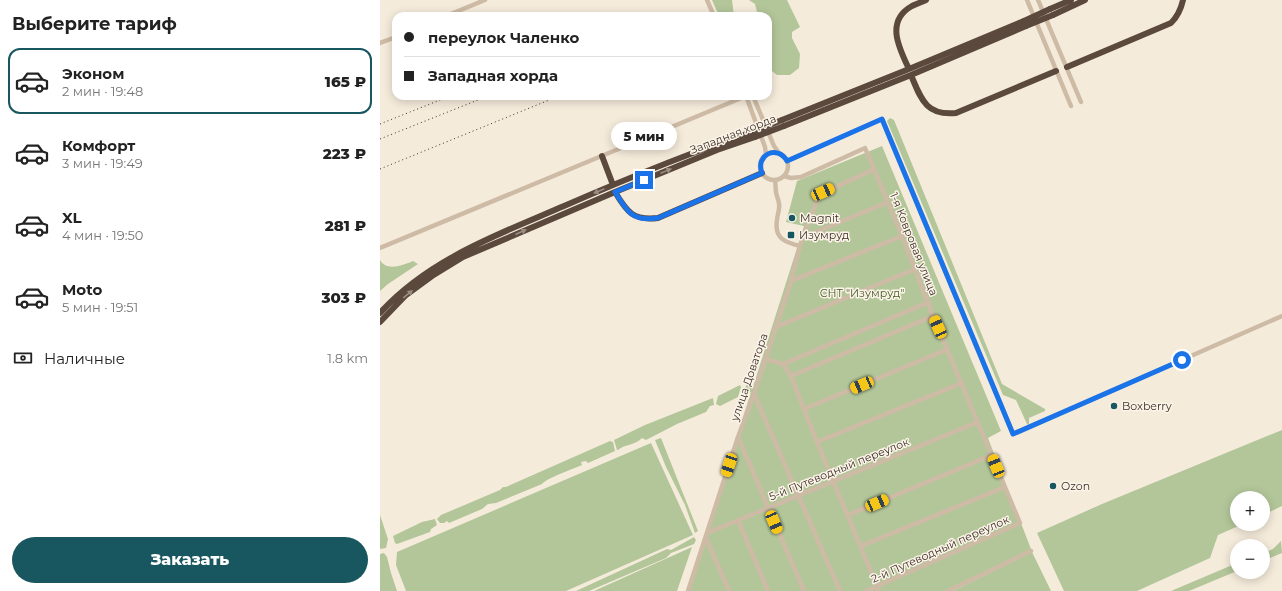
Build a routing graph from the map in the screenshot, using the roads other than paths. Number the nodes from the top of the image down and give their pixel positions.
1 (485, 0) edge
2 (707, 0) edge
3 (926, 0) edge
4 (1027, 0) edge
5 (1038, 0) edge
6 (1071, 0) edge
7 (1085, 0) edge
8 (1183, 0) edge
9 (456, 12) edge
10 (712, 12) edge
11 (1052, 12) junction
12 (392, 38) edge
13 (380, 43) edge
14 (1066, 67) junction
15 (1056, 71) junction
16 (910, 72) junction
17 (736, 100) edge
18 (747, 100) edge
19 (755, 100) edge
20 (1081, 102) dead end
21 (1071, 106) dead end
22 (754, 135) junction
23 (779, 153) junction
24 (766, 155) junction
25 (602, 156) junction
26 (787, 161) junction
27 (874, 169) junction
28 (762, 173) junction
29 (784, 176) junction
30 (775, 180) junction
31 (613, 185) junction
32 (615, 192) junction
33 (888, 202) junction
34 (902, 236) junction
35 (804, 237) junction
36 (800, 246) junction
37 (380, 248) edge
38 (915, 269) junction
39 (791, 281) junction
40 (929, 302) junction
41 (380, 313) edge
42 (933, 316) junction
43 (1282, 316) edge
44 (380, 322) edge
45 (776, 327) junction
46 (948, 349) junction
47 (765, 359) junction
48 (783, 364) junction
49 (791, 376) junction
50 (962, 383) junction
51 (754, 394) junction
52 (804, 409) junction
53 (978, 422) junction
54 (738, 437) junction
55 (817, 442) junction
56 (992, 455) junction
57 (834, 481) junction
58 (1005, 487) junction
59 (799, 495) junction
60 (768, 508) junction
61 (848, 515) junction
62 (738, 520) junction
63 (1020, 523) joint
64 (706, 535) junction
65 (861, 546) junction
66 (1031, 551) dead end
67 (878, 589) edge
68 (688, 591) edge
69 (729, 591) edge
70 (768, 591) edge
71 (804, 591) edge
72 (840, 591) edge
73 (866, 591) edge
74 (948, 591) edge

1 - 9 street
2 - 10 street
3 - 16 highway
4 - 15 street
5 - 14 street
6 - 11 highway, Западная хорда
7 - 11 highway, Западная хорда
8 - 14 highway
11 - 16 highway, Западная хорда, bridge
12 - 13 street
14 - 20 street
15 - 16 highway
15 - 21 street
16 - 22 highway, Западная хорда, bridge
17 - 25 street
18 - 24 street
19 - 23 street
22 - 31 highway, Западная хорда
32 -> 22 highway, Западная хорда
23 - 24 street
23 - 26 street
24 - 28 street
25 - 31 highway
25 - 37 street
26 - 29 street
26 - 43 street
27 - 29 street, 1-я Ковровая улица
27 - 33 street, 1-я Ковровая улица
27 - 35 street, улица Доватора
28 - 30 street
28 - 32 highway
29 - 30 street
30 - 36 street
31 -> 41 highway, Западная хорда
44 -> 32 highway, Западная хорда
33 - 34 street, 1-я Ковровая улица
33 - 35 street
34 - 38 street, 1-я Ковровая улица
34 - 39 street
35 - 36 street, улица Доватора
36 - 39 street, улица Доватора
38 - 40 street, 1-я Ковровая улица
38 - 45 street
39 - 45 street, улица Доватора
40 - 42 street, 1-я Ковровая улица
40 - 48 street
42 - 46 street, 1-я Ковровая улица
42 - 49 street
45 - 47 street, улица Доватора
46 - 50 street, 1-я Ковровая улица
46 - 52 street
47 - 48 street
47 - 51 street, улица Доватора
48 - 49 street
49 - 52 street
50 - 53 street, 1-я Ковровая улица
50 - 55 street
51 - 54 street, улица Доватора
51 - 59 street
52 - 55 street
53 - 56 street, 1-я Ковровая улица
53 - 57 street, 5-й Путеводный переулок
54 - 60 street
54 - 64 street, улица Доватора
55 - 57 street
56 - 58 street, 1-я Ковровая улица
56 - 61 street
57 - 59 street, 5-й Путеводный переулок
57 - 61 street
58 - 63 street, 1-я Ковровая улица
58 - 65 street
59 - 60 street, 5-й Путеводный переулок
59 - 72 street
60 - 62 street, 5-й Путеводный переулок
60 - 71 street
61 - 65 street
62 - 64 street, 5-й Путеводный переулок
62 - 70 street
63 - 67 street, 2-й Путеводный переулок
64 - 68 street, улица Доватора
64 - 69 street
65 - 67 street
66 - 74 street
67 - 73 street, 2-й Путеводный переулок

